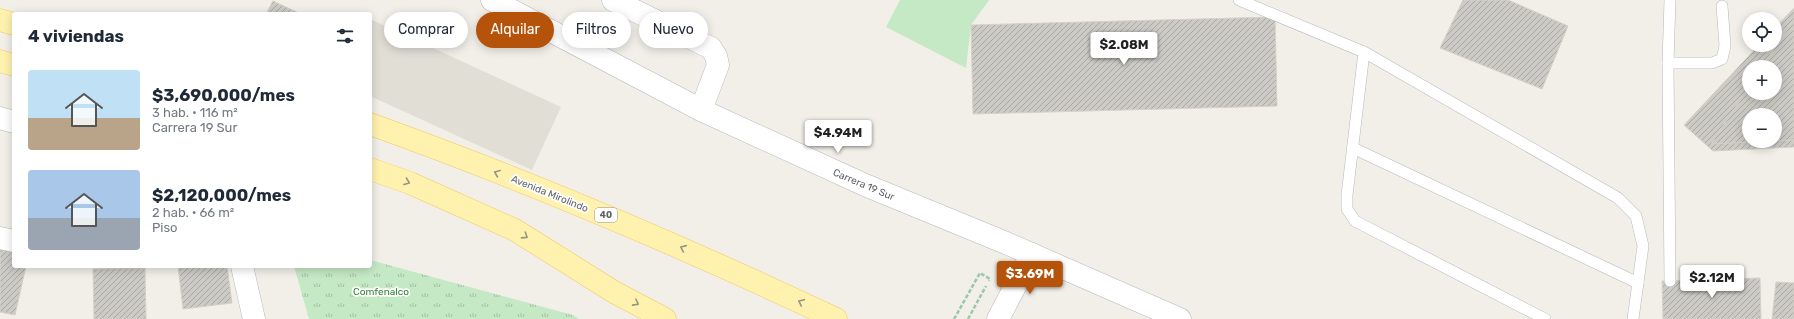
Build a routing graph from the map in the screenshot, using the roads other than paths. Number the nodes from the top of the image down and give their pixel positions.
1 (492, 0) edge
2 (613, 0) edge
3 (1239, 0) edge
4 (1670, 0) edge
5 (1722, 6) dead end
6 (0, 20) edge
7 (12, 23) edge
8 (1364, 52) junction
9 (0, 61) edge
10 (1668, 63) junction
11 (12, 64) edge
12 (701, 110) junction
13 (0, 118) edge
14 (12, 121) edge
15 (372, 125) edge
16 (1353, 148) junction
17 (372, 170) edge
18 (0, 238) edge
19 (12, 241) edge
20 (1032, 254) junction
21 (242, 268) edge
22 (1670, 281) dead end
23 (1638, 283) junction
24 (254, 319) edge
25 (665, 319) edge
26 (836, 319) edge
27 (998, 319) edge
28 (1180, 319) edge
29 (1545, 319) edge
30 (1633, 319) edge

1 - 12 street, Carrera 19 Sur
2 - 12 street
3 - 8 lane
4 - 10 lane
5 - 10 lane
6 - 7 main road
8 - 16 lane
8 - 23 lane
9 - 11 main road
10 - 22 lane
12 - 20 street, Carrera 19 Sur
13 - 14 street
26 -> 15 main road, Avenida Mirolindo / 40
16 - 23 lane
16 - 29 lane
17 -> 25 main road
18 - 19 street
20 - 27 street
20 - 28 street, Carrera 19 Sur
21 - 24 street
23 - 30 lane

